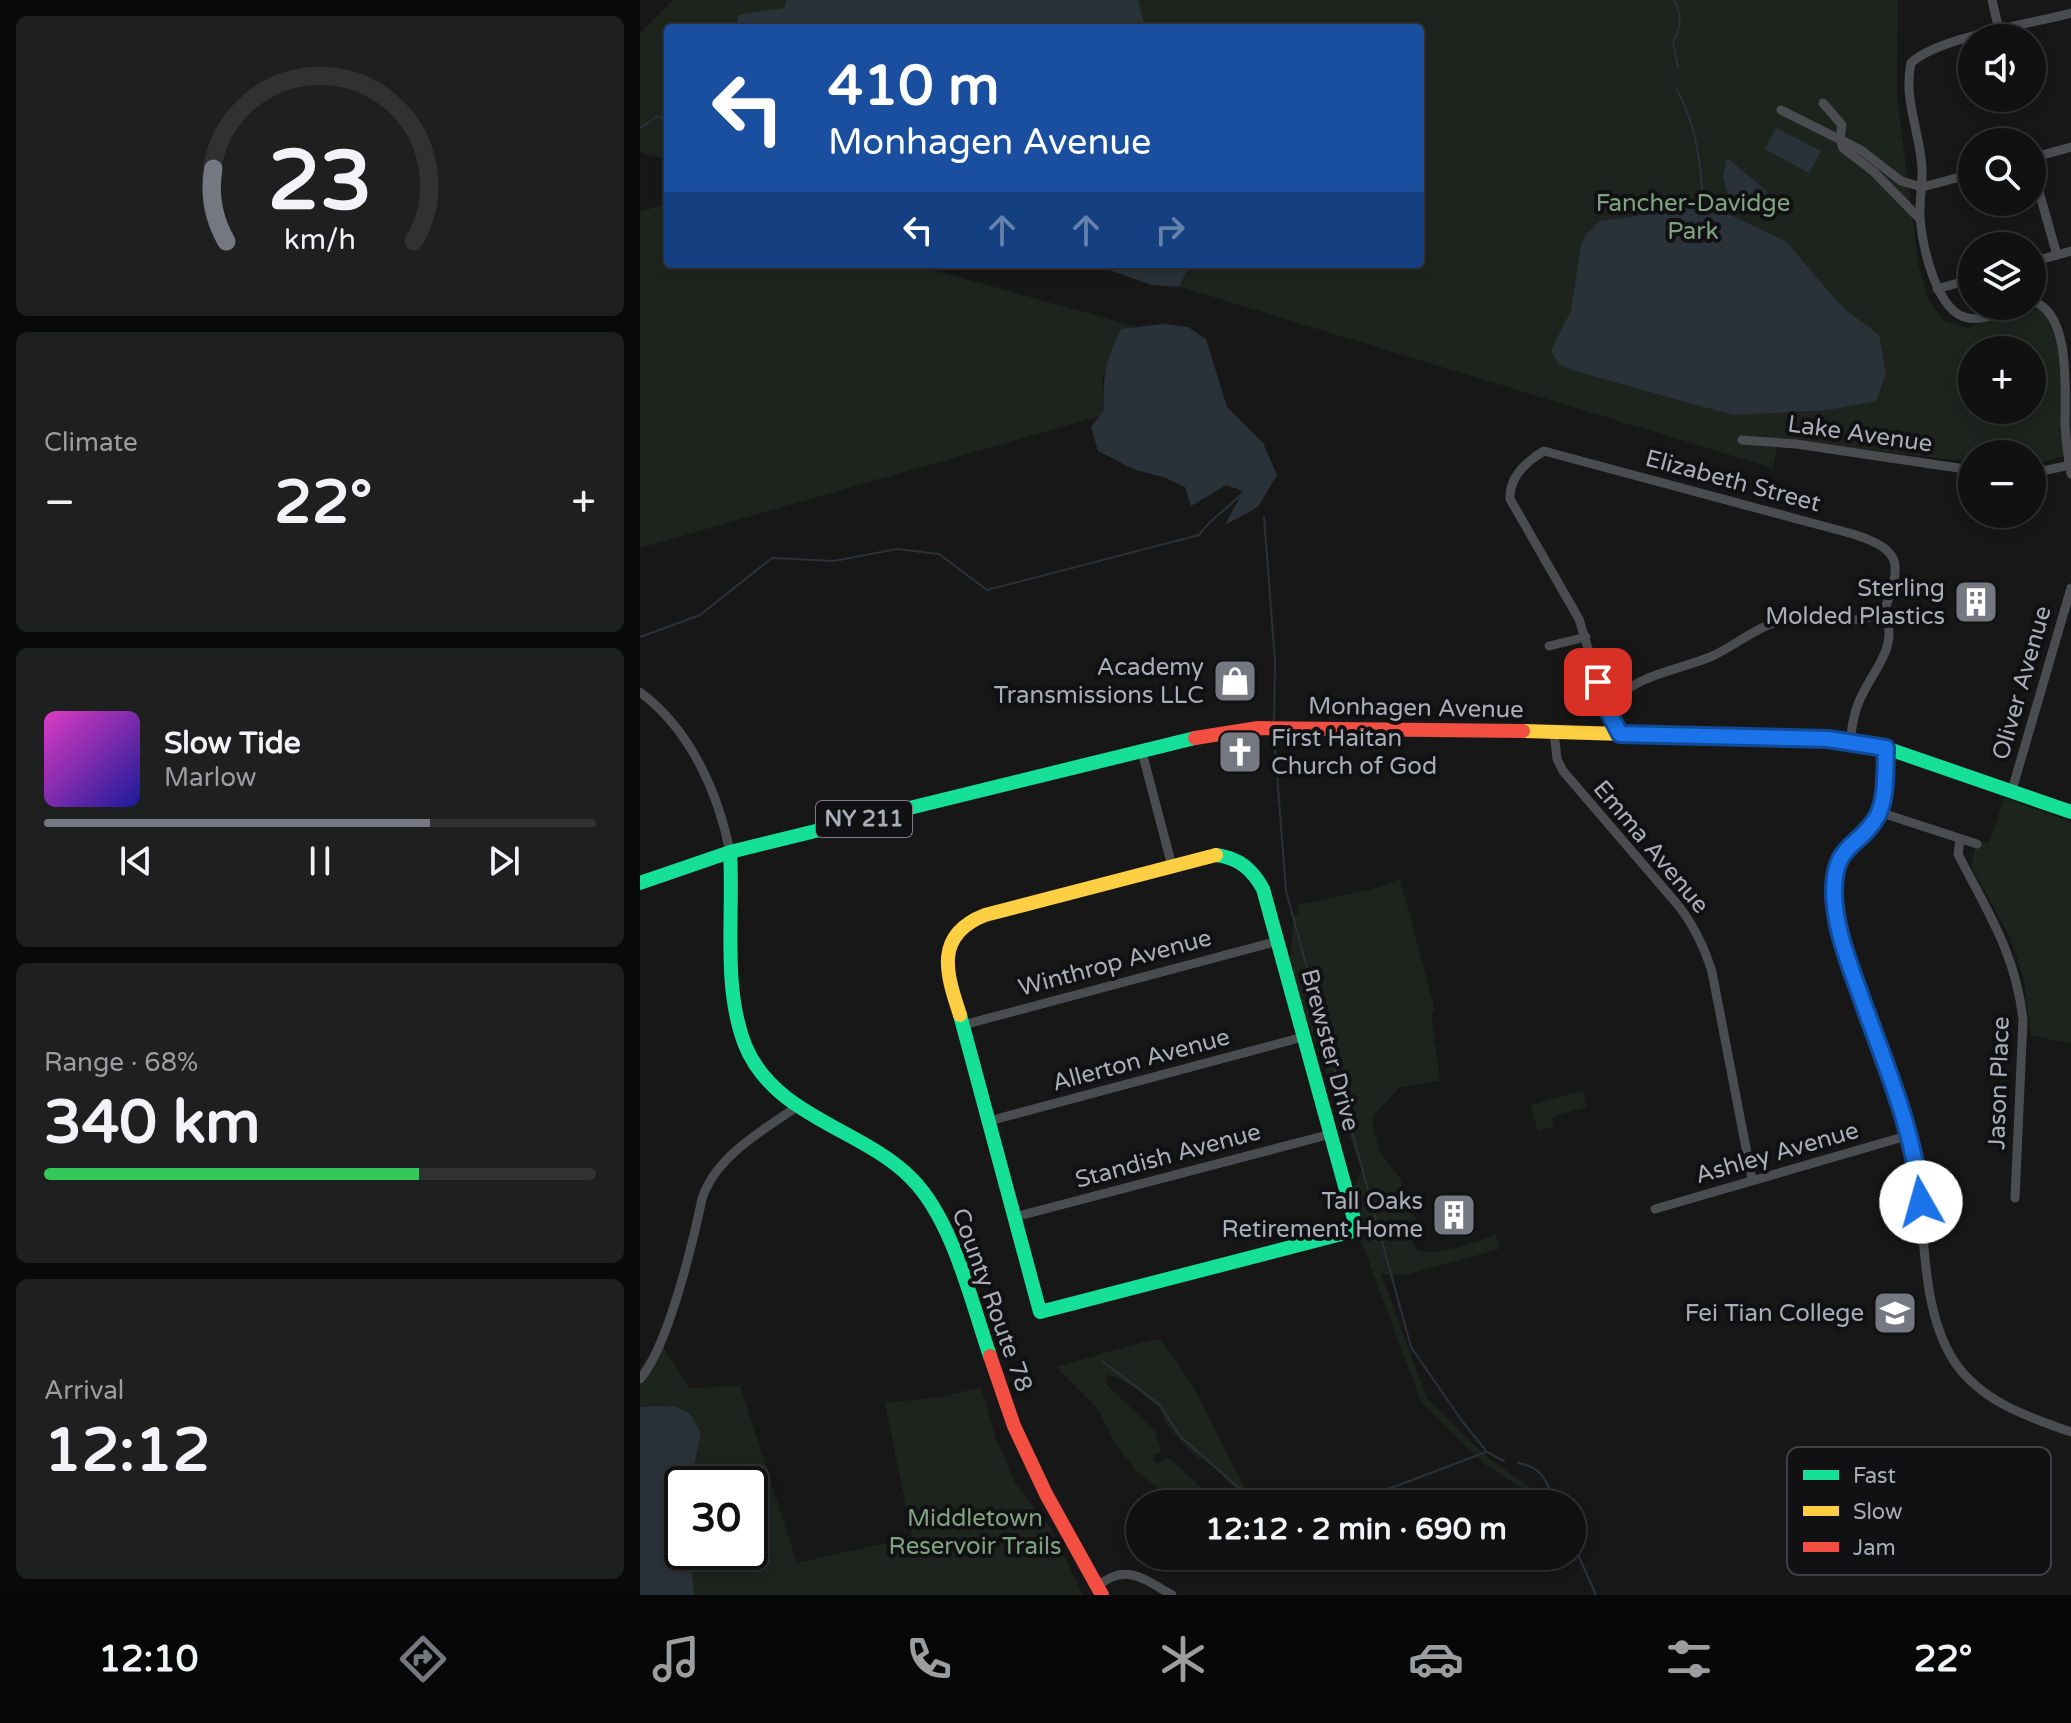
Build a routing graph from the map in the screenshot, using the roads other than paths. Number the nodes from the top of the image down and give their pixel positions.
1 (1992, 0) edge
2 (2071, 13) edge
3 (1998, 24) edge
4 (2024, 24) edge
5 (1958, 42) edge
6 (1823, 103) dead end
7 (1781, 110) dead end
8 (1840, 139) junction
9 (2071, 147) edge
10 (2046, 154) edge
11 (1958, 178) edge
12 (1922, 187) junction
13 (2046, 216) edge
14 (1920, 219) junction
15 (2071, 251) edge
16 (2057, 255) junction
17 (2046, 258) edge
18 (1958, 283) edge
19 (1937, 289) junction
20 (2046, 307) edge
21 (1958, 313) edge
22 (2068, 354) edge
23 (1742, 440) dead end
24 (1958, 468) edge
25 (2071, 468) edge
26 (2046, 471) edge
27 (2071, 588) edge
28 (1884, 611) junction
29 (1586, 637) junction
30 (1549, 646) dead end
31 (640, 692) edge
32 (1606, 707) junction
33 (1554, 732) junction
34 (1620, 734) junction
35 (1850, 741) junction
36 (1886, 748) junction
37 (1142, 752) junction
38 (2012, 790) junction
39 (1879, 812) junction
40 (2071, 812) edge
41 (1960, 840) junction
42 (1977, 844) dead end
43 (730, 852) junction
44 (1172, 866) junction
45 (640, 883) edge
46 (1278, 941) junction
47 (963, 1025) junction
48 (1303, 1037) junction
49 (798, 1106) junction
50 (989, 1121) junction
51 (1331, 1134) junction
52 (1910, 1135) junction
53 (1752, 1179) junction
54 (2015, 1198) dead end
55 (1655, 1209) dead end
56 (1015, 1217) junction
57 (640, 1379) edge
58 (2071, 1432) edge
59 (1100, 1591) edge
60 (1172, 1595) edge

1 - 3 street
2 - 4 street
5 - 12 street
6 - 8 street
7 - 8 street
8 - 12 street
8 - 14 street
9 - 10 street
11 - 12 street
12 - 14 street
13 - 16 street
14 - 19 street
15 - 16 street
16 - 17 street
18 - 19 street
19 - 21 street
20 - 22 street
22 - 25 street
23 - 24 street, Lake Avenue
25 - 26 street
27 - 38 street, Oliver Avenue
28 - 29 street, Elizabeth Street
28 - 32 street
28 - 35 street
29 - 30 street
29 - 32 street
31 - 43 street
32 - 34 street
33 - 34 street, Monhagen Avenue / NY 211
33 - 37 street, Monhagen Avenue / NY 211
33 - 53 street, Emma Avenue
34 - 35 street, Monhagen Avenue / NY 211
35 - 36 street, Monhagen Avenue / NY 211
36 - 38 street, Monhagen Avenue / NY 211
36 - 39 street
37 - 43 street, Monhagen Avenue / NY 211
37 - 44 street
38 - 40 street, Monhagen Avenue / NY 211
39 - 41 street
39 - 52 street
41 - 42 street
41 - 54 street, Jason Place
43 - 45 street, NY 211
43 - 49 street, County Route 78
44 - 46 street, Brewster Drive
44 - 47 street, Brewster Drive
46 - 47 street, Winthrop Avenue
46 - 48 street, Brewster Drive
47 - 50 street, Brewster Drive
48 - 50 street, Allerton Avenue
48 - 51 street, Brewster Drive
49 - 57 street
49 - 59 street, County Route 78
50 - 56 street, Brewster Drive
51 - 56 street, Standish Avenue
51 - 56 street, Brewster Drive
52 - 53 street, Ashley Avenue
52 - 58 street
53 - 55 street, Ashley Avenue
59 - 60 street

